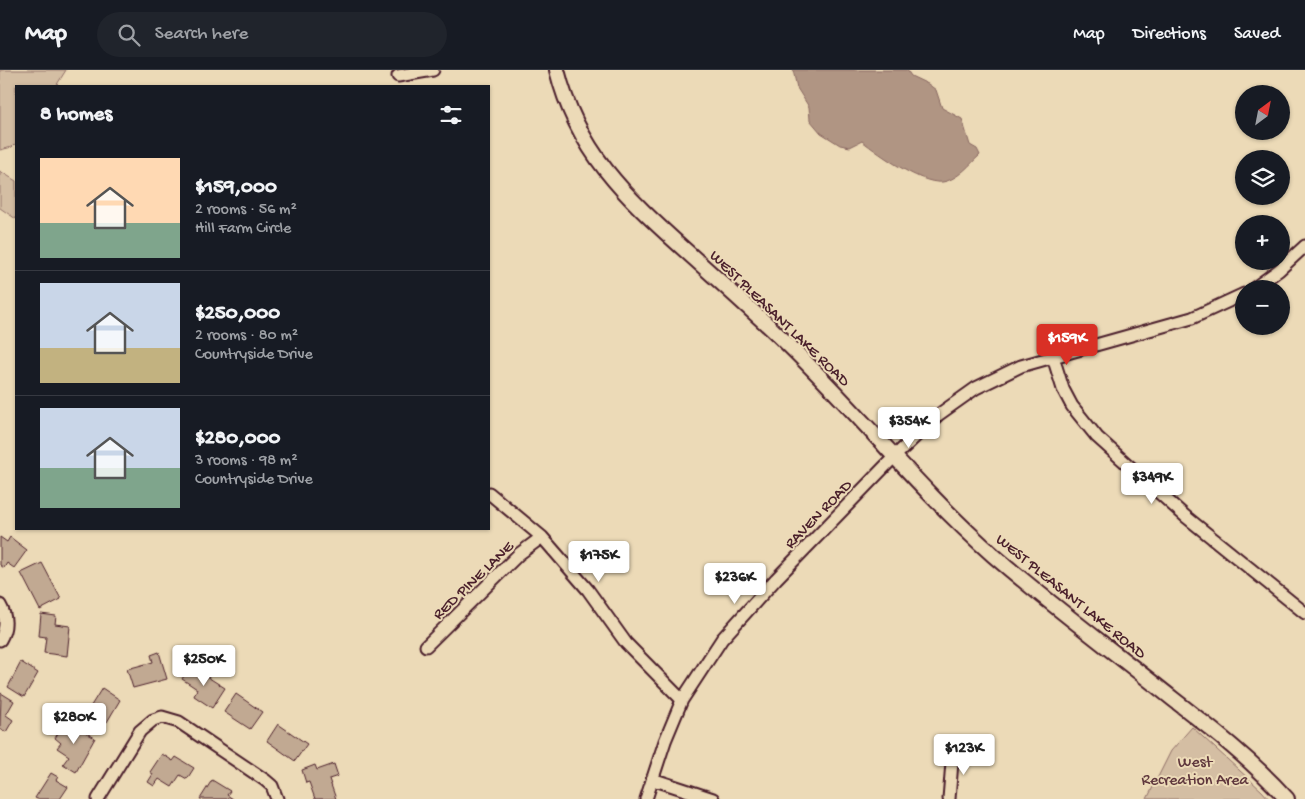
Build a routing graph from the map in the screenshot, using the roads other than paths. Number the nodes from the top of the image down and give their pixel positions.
1 (433, 70) edge
2 (556, 70) edge
3 (398, 76) dead end
4 (1303, 251) edge
5 (1265, 280) edge
6 (1235, 298) edge
7 (1053, 357) junction
8 (895, 456) junction
9 (490, 494) edge
10 (542, 537) junction
11 (2, 610) edge
12 (1305, 613) edge
13 (0, 640) edge
14 (426, 646) dead end
15 (682, 700) junction
16 (953, 750) dead end
17 (652, 779) junction
18 (277, 798) edge
19 (98, 799) edge
20 (646, 799) edge
21 (713, 799) edge
22 (949, 799) edge
23 (1286, 799) edge

1 - 3 street
2 - 8 street, WEST PLEASANT LAKE ROAD
4 - 5 street
6 - 7 street, RAVEN ROAD
7 - 8 street, RAVEN ROAD
7 - 12 street
8 - 15 street, RAVEN ROAD
8 - 23 street, WEST PLEASANT LAKE ROAD
9 - 10 street
10 - 14 street, RED PINE LANE
10 - 15 street
11 - 13 street
15 - 17 street, RAVEN ROAD
16 - 22 street
17 - 20 street, RAVEN ROAD
17 - 21 street
18 - 19 street

